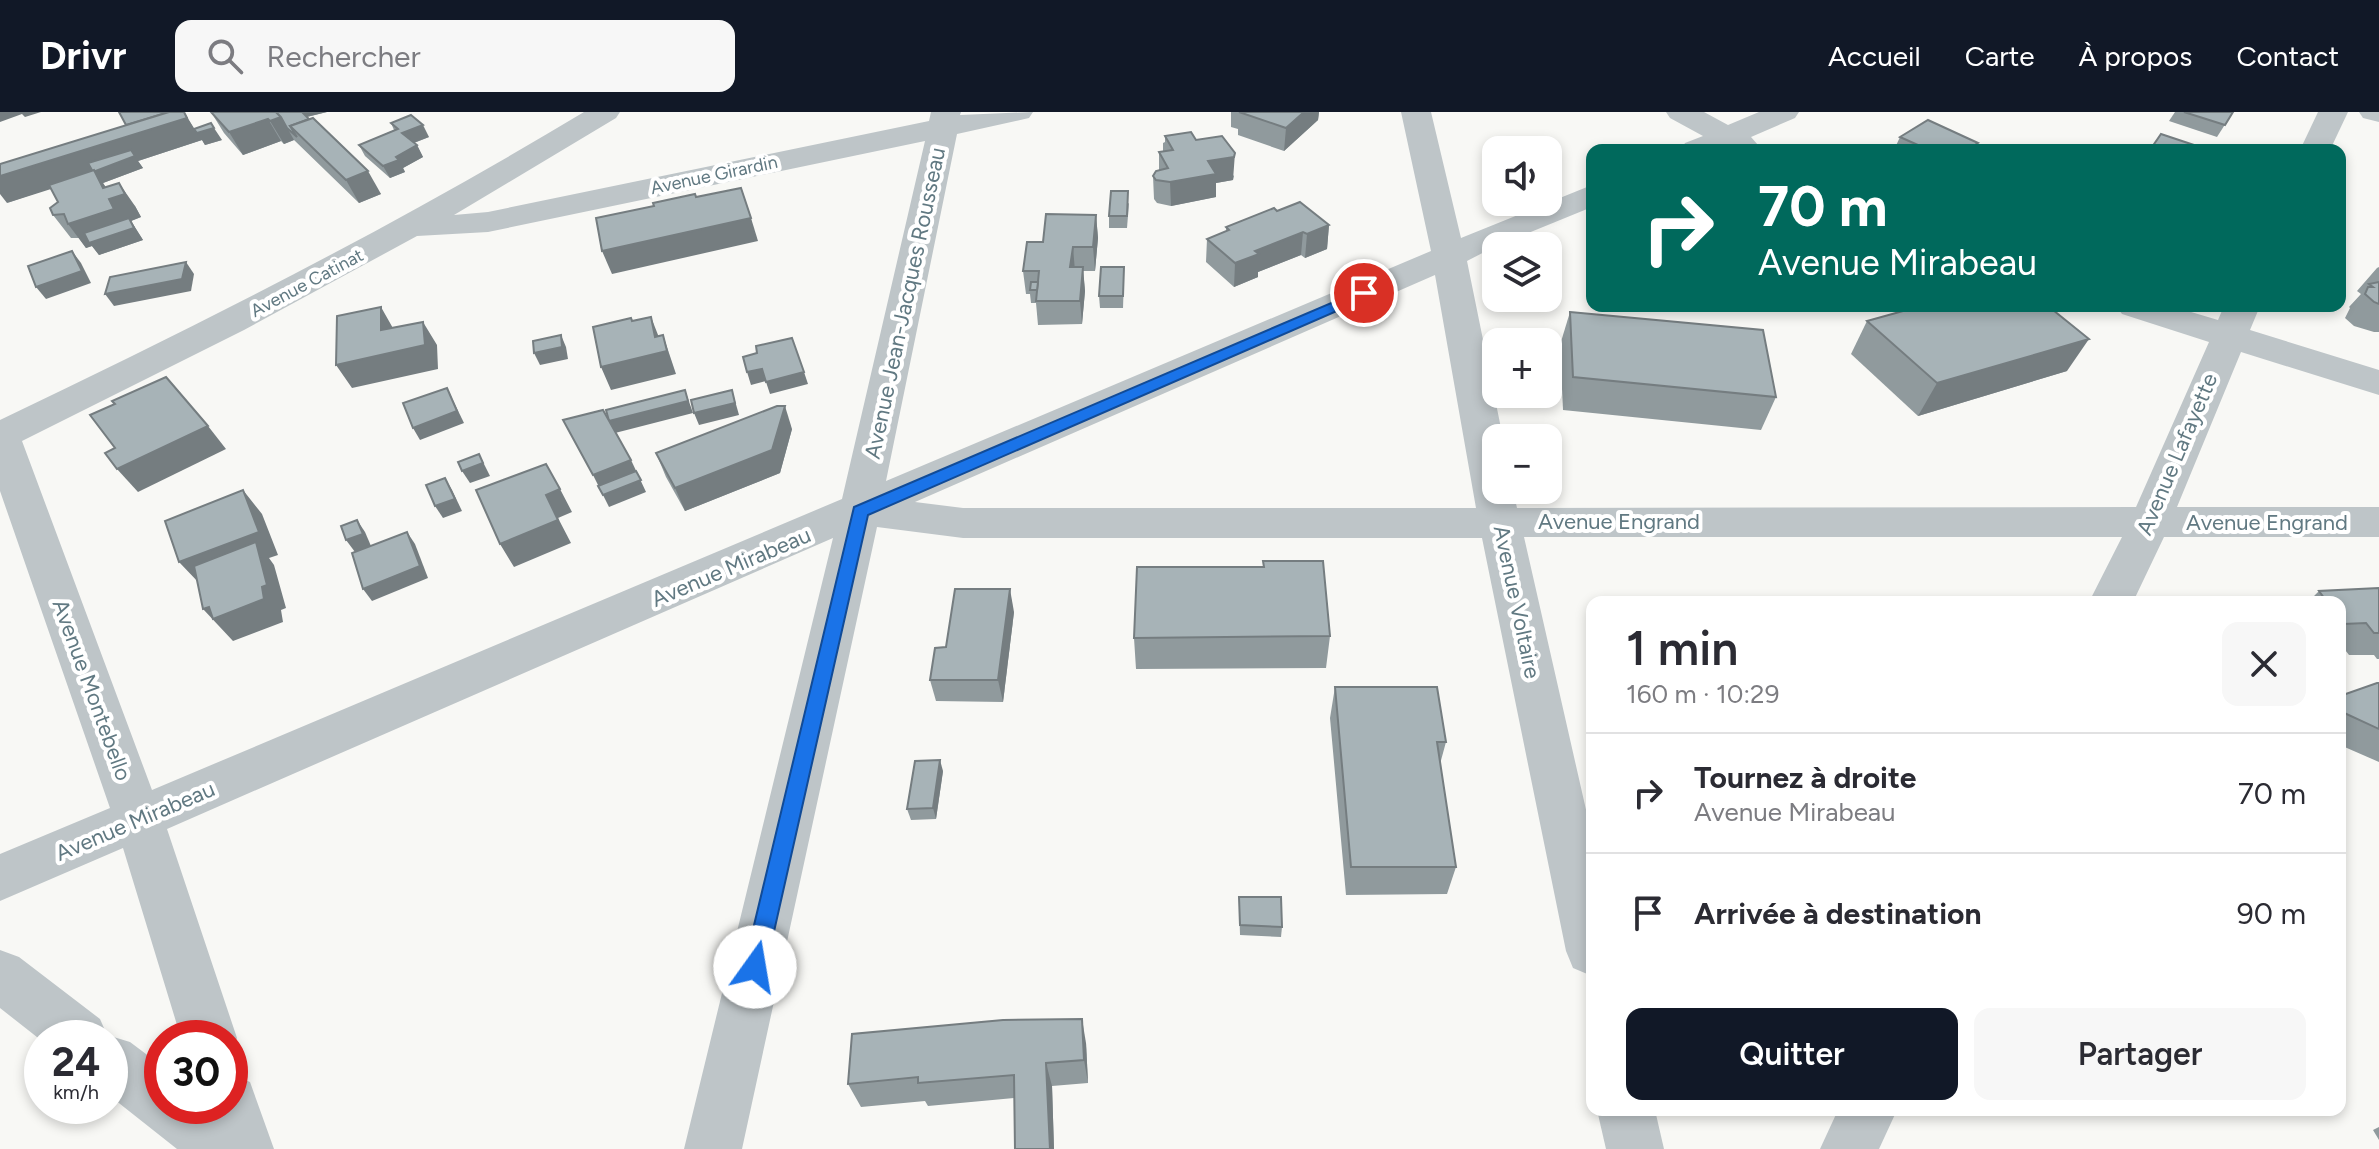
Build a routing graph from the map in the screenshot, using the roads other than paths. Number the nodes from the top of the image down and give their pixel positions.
1 (605, 112) edge
2 (1018, 112) edge
3 (1416, 112) edge
4 (1681, 112) edge
5 (1784, 112) edge
6 (2333, 112) edge
7 (944, 120) edge
8 (1739, 144) edge
9 (2318, 144) edge
10 (1586, 198) edge
11 (410, 229) junction
12 (1449, 257) junction
13 (2174, 312) edge
14 (2235, 321) edge
15 (2379, 383) edge
16 (0, 436) edge
17 (860, 511) junction
18 (1499, 520) junction
19 (2379, 522) edge
20 (2150, 523) junction
21 (2114, 596) edge
22 (139, 820) junction
23 (0, 878) edge
24 (1586, 923) edge
25 (0, 975) edge
26 (58, 1020) edge
27 (203, 1020) edge
28 (128, 1075) edge
29 (144, 1087) edge
30 (1627, 1116) edge
31 (1865, 1116) edge
32 (191, 1124) edge
33 (237, 1124) edge
34 (223, 1149) edge
35 (245, 1149) edge
36 (713, 1149) edge
37 (1635, 1149) edge
38 (1849, 1149) edge

1 - 11 street, Avenue Catinat
2 - 7 street, Avenue Girardin
3 - 12 street, Avenue Voltaire
4 - 8 street
5 - 8 street
6 - 9 street
7 - 11 street, Avenue Girardin
7 - 17 street, Avenue Jean-Jacques Rousseau
10 - 12 street, Avenue Mirabeau
11 - 16 street, Avenue Catinat
12 - 17 street, Avenue Mirabeau
12 - 18 street, Avenue Voltaire
13 - 14 street
14 - 15 street
14 - 20 street, Avenue Lafayette
16 - 22 street, Avenue Montebello
17 - 18 street, Avenue Engrand
17 - 22 street, Avenue Mirabeau
17 - 36 street, Avenue Jean-Jacques Rousseau
18 - 20 street, Avenue Engrand
18 - 24 street, Avenue Voltaire
19 - 20 street, Avenue Engrand
20 - 21 street, Avenue Lafayette
22 - 23 street, Avenue Mirabeau
22 - 27 street, Avenue Montebello
25 - 26 street
28 - 29 street
30 - 37 street
31 - 38 street
32 - 34 street
33 - 35 street

